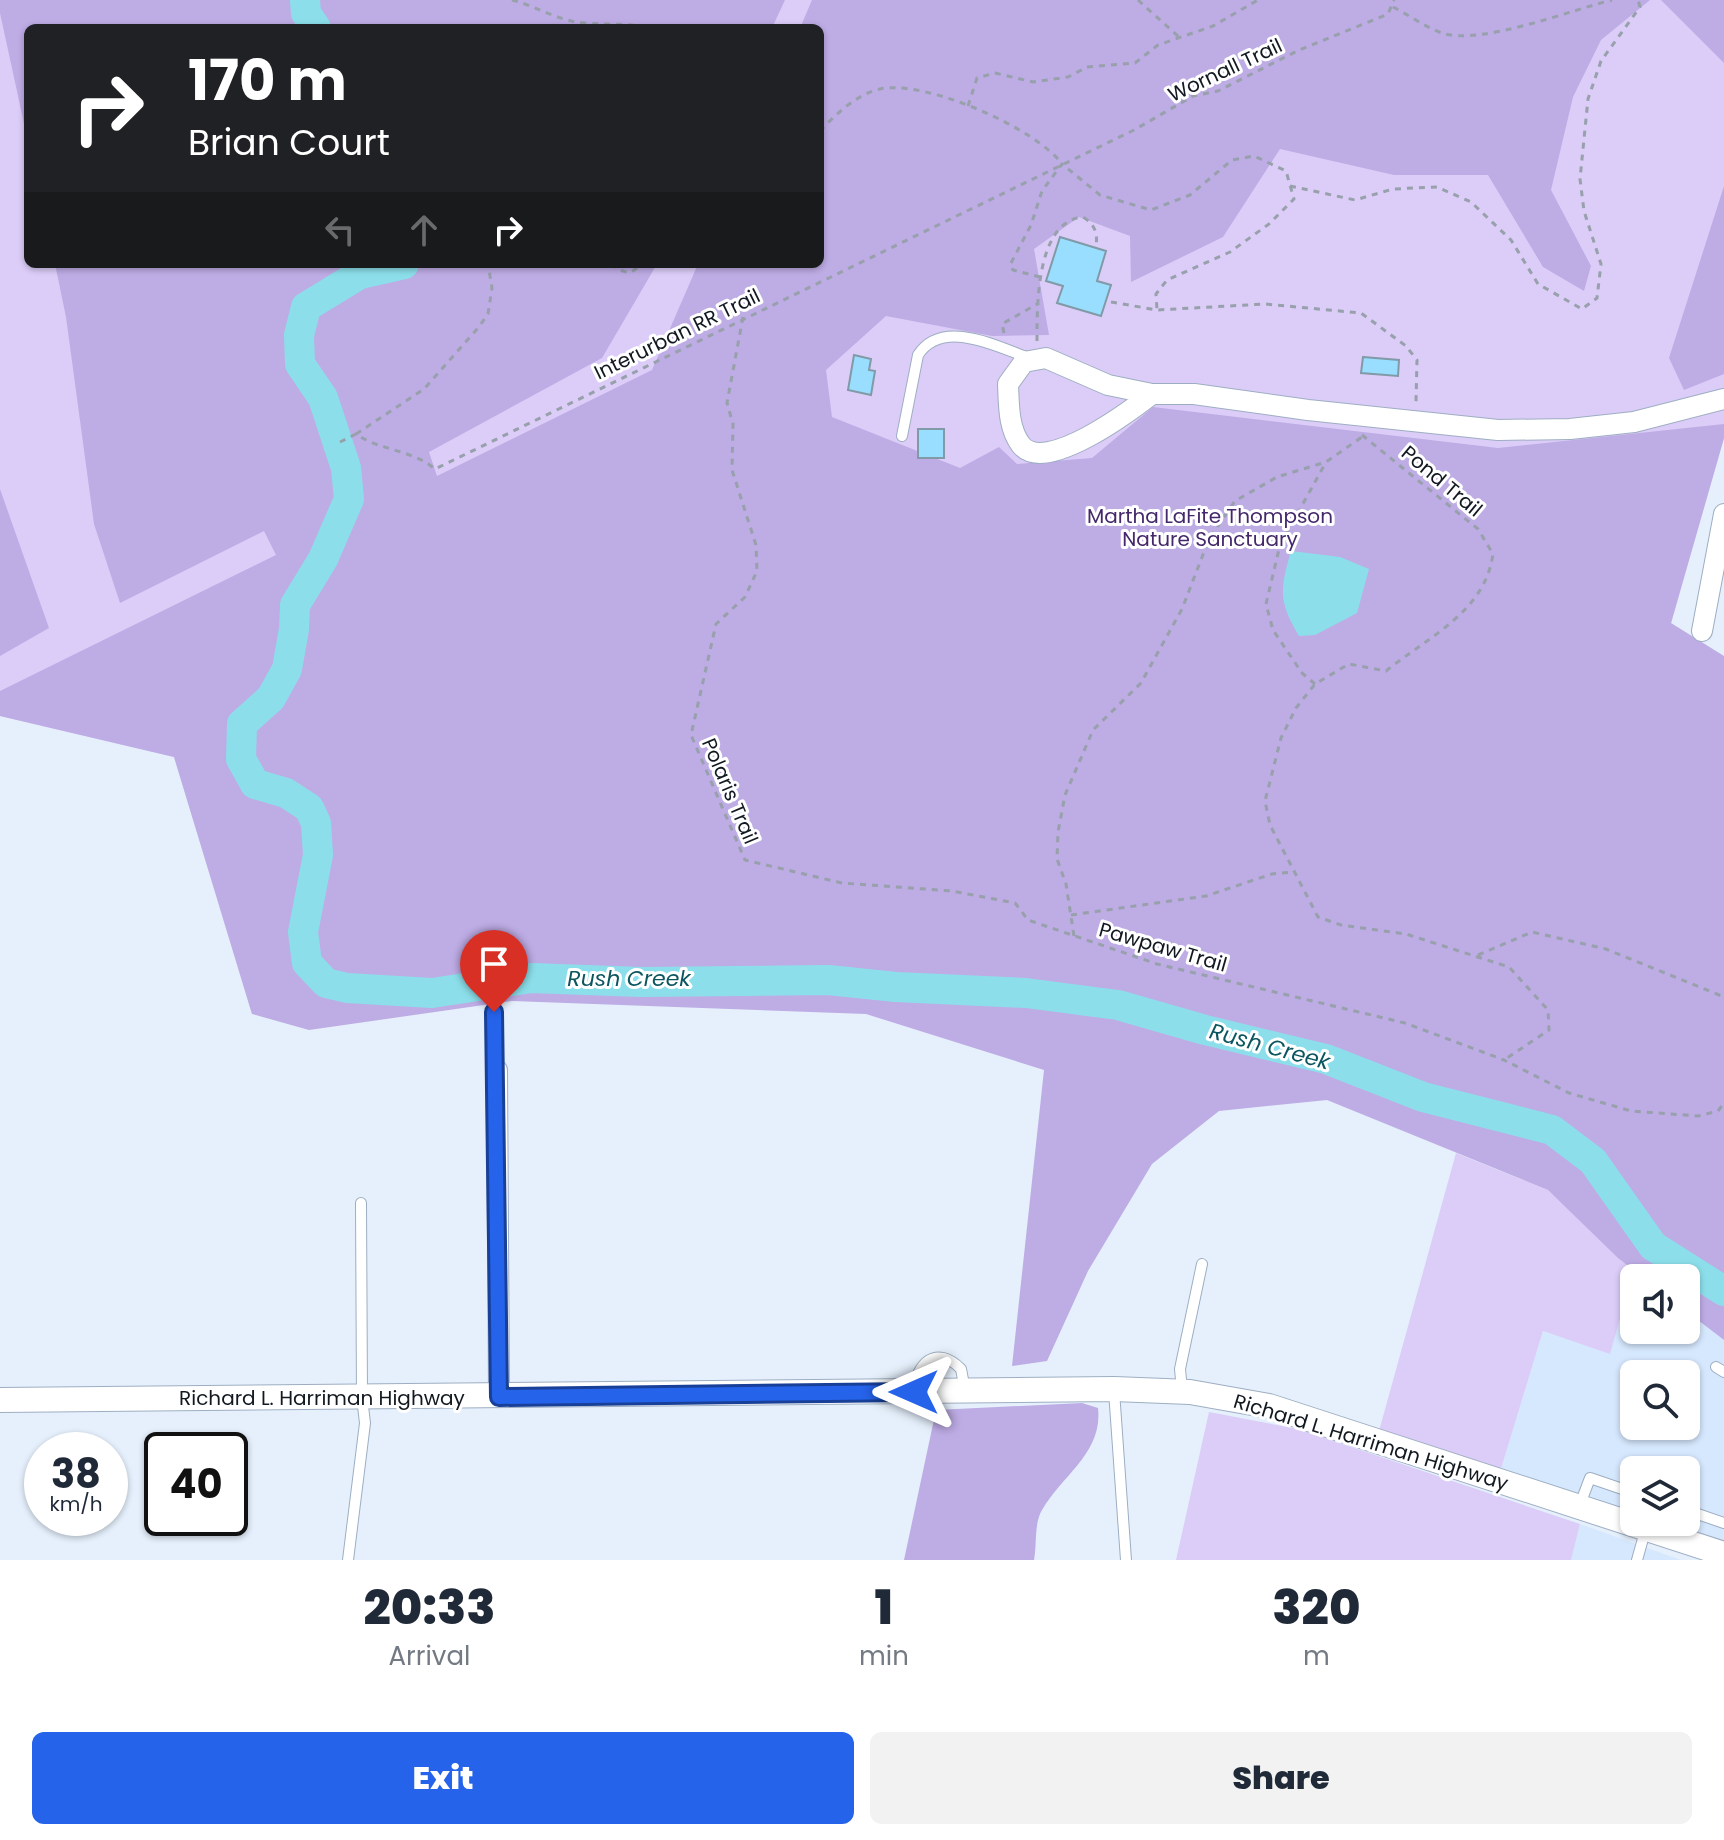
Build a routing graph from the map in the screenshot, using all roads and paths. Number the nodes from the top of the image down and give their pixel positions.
1 (512, 0) edge
2 (1138, 0) edge
3 (1258, 0) edge
4 (1394, 0) edge
5 (1612, 0) edge
6 (1638, 0) edge
7 (1393, 7) junction
8 (636, 24) edge
9 (1181, 39) junction
10 (968, 106) junction
11 (824, 128) edge
12 (1064, 165) junction
13 (1290, 186) junction
14 (1096, 246) dead end
15 (489, 268) edge
16 (616, 268) edge
17 (637, 268) edge
18 (1040, 277) junction
19 (1039, 302) junction
20 (1111, 302) dead end
21 (1157, 310) junction
22 (743, 317) junction
23 (1005, 334) dead end
24 (1036, 360) junction
25 (1152, 394) junction
26 (1724, 399) edge
27 (1360, 415) junction
28 (1414, 422) junction
29 (356, 434) junction
30 (902, 436) dead end
31 (1362, 437) junction
32 (340, 442) dead end
33 (1326, 462) junction
34 (1724, 514) edge
35 (1702, 631) dead end
36 (1315, 684) junction
37 (1293, 872) junction
38 (1071, 915) junction
39 (1074, 936) junction
40 (491, 951) dead end
41 (1478, 955) junction
42 (1724, 997) edge
43 (1504, 1060) junction
44 (497, 1070) joint
45 (1724, 1103) edge
46 (361, 1203) dead end
47 (1202, 1264) dead end
48 (1114, 1389) junction
49 (914, 1392) junction
50 (966, 1392) junction
51 (1182, 1392) junction
52 (499, 1397) junction
53 (362, 1398) junction
54 (0, 1400) edge
55 (1620, 1488) edge
56 (1579, 1507) junction
57 (1700, 1515) edge
58 (1620, 1520) edge
59 (1724, 1523) edge
60 (1644, 1536) edge
61 (1670, 1536) edge
62 (1724, 1554) edge
63 (348, 1560) edge
64 (1126, 1560) edge
65 (1637, 1560) edge

1 - 8 path
2 - 9 path
3 - 9 path
4 - 7 path
5 - 7 path
6 - 13 path
7 - 12 path, Wornall Trail
9 - 10 path
10 - 11 path
10 - 12 path
12 - 13 path
12 - 18 path
12 - 22 path, Interurban RR Trail
13 - 21 path
14 - 18 path
15 - 29 path
16 - 17 path
18 - 19 path
19 - 23 path
19 - 24 path
20 - 21 path
21 - 28 path
22 - 29 path, Interurban RR Trail
22 - 39 path, Polaris Trail
24 - 25 street
24 - 25 street
24 - 30 lane
25 - 27 street
26 - 28 street
27 - 28 street
27 - 31 path
29 - 32 path
31 - 33 path
31 - 36 path, Pond Trail
33 - 36 path
33 - 38 path
34 - 35 street
36 - 37 path, Pond Trail
37 - 38 path, Pawpaw Trail
37 - 41 path
38 - 39 path, Pawpaw Trail
39 - 43 path, Pawpaw Trail
40 - 44 lane
41 - 42 path
41 - 43 path
43 - 45 path, Pawpaw Trail
44 - 52 street
46 - 53 lane
47 - 51 lane
48 - 50 street, Richard L. Harriman Highway
48 - 51 street, Richard L. Harriman Highway
48 - 64 lane
49 - 50 street, Richard L. Harriman Highway
49 - 50 lane
49 - 52 street, Richard L. Harriman Highway
51 - 56 street, Richard L. Harriman Highway
52 - 53 street, Richard L. Harriman Highway
53 - 54 street, Richard L. Harriman Highway
53 - 63 lane
55 - 56 lane
56 - 58 street, Richard L. Harriman Highway
57 - 59 lane
60 - 65 lane
61 - 62 street, Richard L. Harriman Highway

